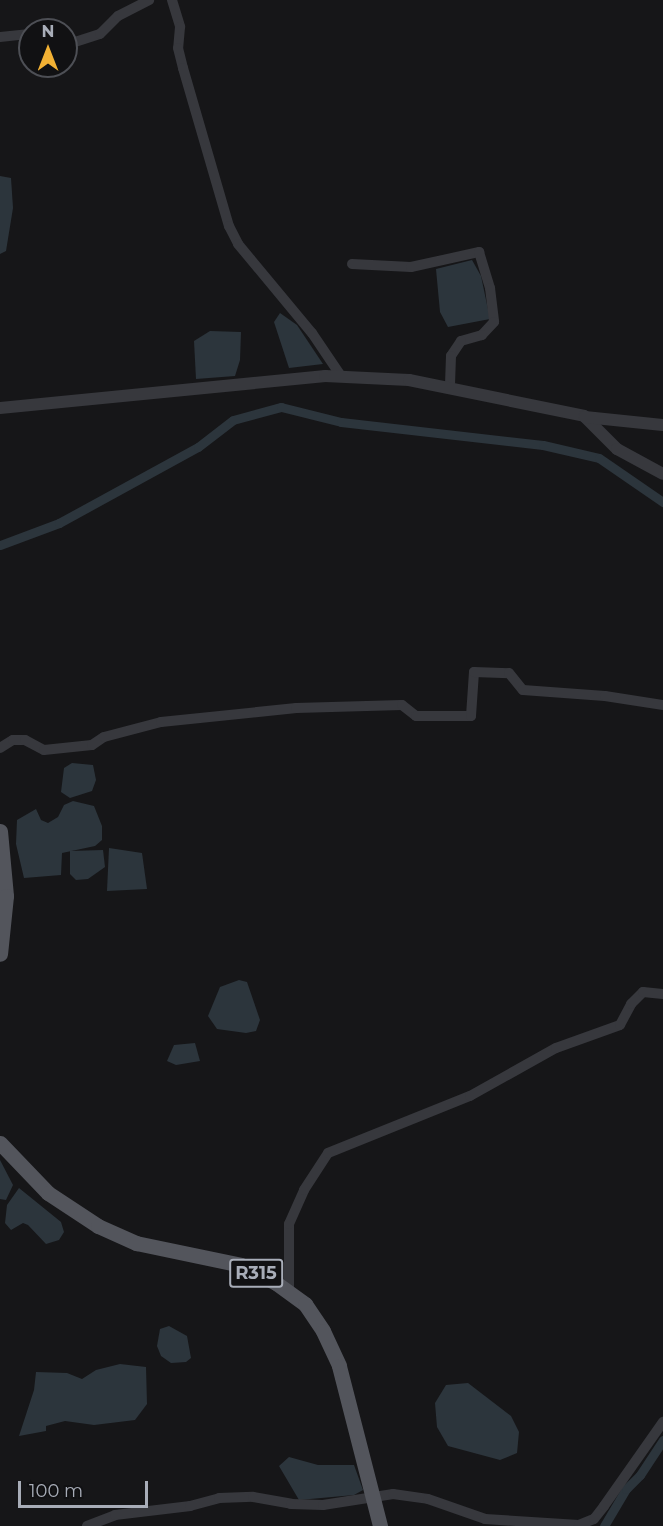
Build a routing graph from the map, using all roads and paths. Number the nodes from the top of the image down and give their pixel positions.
1 (149, 0) edge
2 (172, 0) edge
3 (18, 35) edge
4 (0, 37) edge
5 (78, 41) edge
6 (352, 264) dead end
7 (341, 376) junction
8 (450, 388) junction
9 (0, 408) edge
10 (584, 416) junction
11 (663, 425) edge
12 (663, 474) edge
13 (663, 705) edge
14 (0, 748) edge
15 (0, 831) edge
16 (0, 954) edge
17 (663, 994) edge
18 (0, 1143) edge
19 (290, 1292) junction
20 (663, 1422) edge
21 (373, 1494) junction
22 (87, 1526) edge
23 (380, 1526) edge

1 - 5 street
2 - 7 street
3 - 4 street
6 - 8 street
7 - 8 street
7 - 9 street
8 - 10 street
10 - 11 street
10 - 12 street
13 - 14 street
15 - 16 main road
17 - 19 street
18 - 19 main road, R315
19 - 21 main road, R315
20 - 21 street
21 - 22 street
21 - 23 main road, R315

